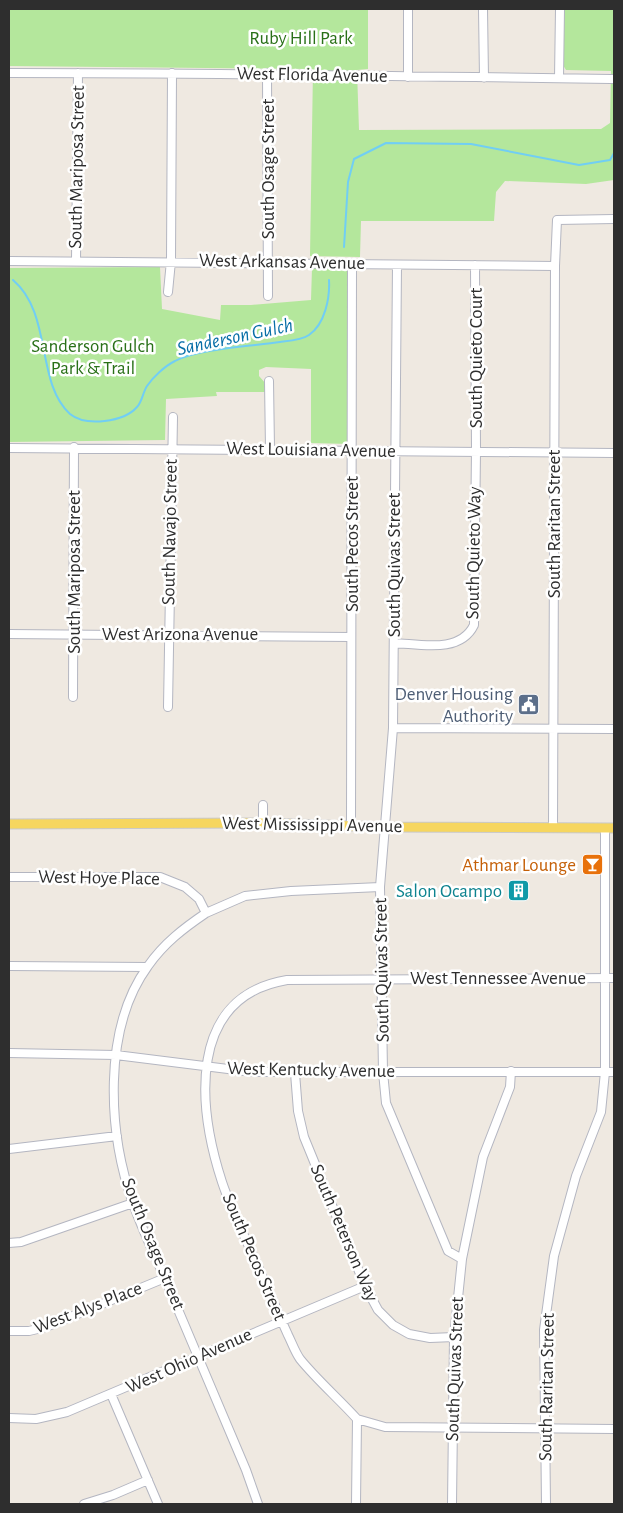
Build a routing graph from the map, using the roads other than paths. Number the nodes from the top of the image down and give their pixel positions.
1 (408, 9) edge
2 (483, 9) edge
3 (560, 9) edge
4 (9, 73) edge
5 (78, 73) junction
6 (172, 73) junction
7 (267, 73) junction
8 (408, 77) junction
9 (484, 78) junction
10 (559, 78) junction
11 (614, 79) edge
12 (614, 219) edge
13 (9, 261) edge
14 (76, 261) junction
15 (171, 261) junction
16 (268, 262) junction
17 (352, 263) junction
18 (397, 265) junction
19 (475, 265) junction
20 (555, 266) junction
21 (168, 292) dead end
22 (268, 296) dead end
23 (269, 381) dead end
24 (172, 417) dead end
25 (74, 447) junction
26 (9, 448) edge
27 (170, 448) junction
28 (270, 449) junction
29 (352, 450) junction
30 (395, 450) junction
31 (476, 452) junction
32 (554, 452) junction
33 (614, 453) edge
34 (9, 634) edge
35 (74, 634) junction
36 (168, 634) junction
37 (351, 637) junction
38 (394, 643) junction
39 (74, 697) dead end
40 (168, 707) dead end
41 (394, 728) junction
42 (554, 728) junction
43 (614, 729) edge
44 (263, 805) dead end
45 (263, 823) junction
46 (9, 824) edge
47 (351, 826) junction
48 (384, 827) junction
49 (553, 828) junction
50 (610, 828) edge
51 (9, 877) edge
52 (380, 887) junction
53 (206, 913) junction
54 (9, 966) edge
55 (147, 967) junction
56 (382, 978) junction
57 (605, 978) junction
58 (614, 978) edge
59 (244, 996) joint
60 (9, 1054) edge
61 (116, 1055) junction
62 (206, 1066) junction
63 (512, 1071) junction
64 (295, 1072) junction
65 (383, 1072) junction
66 (605, 1072) junction
67 (614, 1072) edge
68 (117, 1136) junction
69 (9, 1149) edge
70 (133, 1203) junction
71 (9, 1243) edge
72 (462, 1259) junction
73 (165, 1278) junction
74 (365, 1286) junction
75 (281, 1320) junction
76 (9, 1331) edge
77 (454, 1336) junction
78 (198, 1356) junction
79 (111, 1394) junction
80 (9, 1418) edge
81 (357, 1419) junction
82 (452, 1429) junction
83 (546, 1429) junction
84 (614, 1429) edge
85 (148, 1480) junction
86 (84, 1504) edge
87 (158, 1504) edge
88 (258, 1504) edge
89 (356, 1504) edge
90 (452, 1504) edge
91 (546, 1504) edge

1 - 8 street
2 - 9 street
3 - 10 street
4 - 5 street, West Florida Avenue
5 - 6 street, West Florida Avenue
5 - 14 street, South Mariposa Street
6 - 7 street, West Florida Avenue
6 - 15 street
7 - 8 street, West Florida Avenue
7 - 16 street, South Osage Street
8 - 9 street, West Florida Avenue
9 - 10 street, West Florida Avenue
10 - 11 street, West Florida Avenue
12 - 20 street, South Raritan Street
13 - 14 street, West Arkansas Avenue
14 - 15 street, West Arkansas Avenue
15 - 16 street, West Arkansas Avenue
15 - 21 street
16 - 17 street, West Arkansas Avenue
16 - 22 street, South Osage Street
17 - 18 street, West Arkansas Avenue
17 - 29 street, South Pecos Street
18 - 19 street, West Arkansas Avenue
18 - 30 street, South Quivas Street
19 - 20 street, West Arkansas Avenue
19 - 31 street, South Quieto Court
20 - 32 street, South Raritan Street
23 - 28 street
24 - 27 street, South Navajo Street
25 - 26 street, West Louisiana Avenue
25 - 27 street, West Louisiana Avenue
25 - 35 street, South Mariposa Street
27 - 28 street, West Louisiana Avenue
27 - 36 street, South Navajo Street
28 - 29 street, West Louisiana Avenue
29 - 30 street, West Louisiana Avenue
29 - 37 street, South Pecos Street
30 - 31 street, West Louisiana Avenue
30 - 38 street, South Quivas Street
31 - 32 street, West Louisiana Avenue
31 - 38 street, South Quieto Way
32 - 33 street, West Louisiana Avenue
32 - 42 street, South Raritan Street
34 - 35 street, West Arizona Avenue
35 - 36 street, West Arizona Avenue
35 - 39 street, South Mariposa Street
36 - 37 street, West Arizona Avenue
36 - 40 street, South Navajo Street
37 - 47 street, South Pecos Street
38 - 41 street, South Quivas Street
41 - 42 street
41 - 48 street, South Quivas Street
42 - 43 street
42 - 49 street, South Raritan Street
44 - 45 street
45 - 46 main road, West Mississippi Avenue
45 - 47 main road, West Mississippi Avenue
47 - 48 main road, West Mississippi Avenue
48 - 49 main road, West Mississippi Avenue
48 - 52 street, South Quivas Street
49 - 50 main road, West Mississippi Avenue
50 - 57 street, South Raritan Street
51 - 53 street, West Hoye Place
52 - 53 street
52 - 56 street, South Quivas Street
53 - 55 street, South Osage Street
54 - 55 street
55 - 61 street, South Osage Street
56 - 57 street, West Tennessee Avenue
56 - 59 street, West Tennessee Avenue
56 - 65 street, South Quivas Street
57 - 58 street, West Tennessee Avenue
57 - 66 street, South Raritan Street
59 - 62 street, South Pecos Street
60 - 61 street, West Kentucky Avenue
61 - 62 street, West Kentucky Avenue
61 - 68 street, South Osage Street
62 - 64 street, West Kentucky Avenue
62 - 75 street, South Pecos Street
63 - 65 street, West Kentucky Avenue
63 - 66 street, West Kentucky Avenue
63 - 72 street
64 - 65 street, West Kentucky Avenue
64 - 74 street, South Peterson Way
65 - 72 street, South Quivas Street
66 - 67 street, West Kentucky Avenue
66 - 83 street, South Raritan Street
68 - 69 street
68 - 70 street, South Osage Street
70 - 71 street
70 - 73 street, South Osage Street
72 - 77 street, South Quivas Street
73 - 76 street, West Alys Place
73 - 78 street, South Osage Street
74 - 75 street, West Ohio Avenue
74 - 77 street, South Peterson Way
75 - 78 street, West Ohio Avenue
75 - 81 street, South Pecos Street
77 - 82 street, South Quivas Street
78 - 79 street, West Ohio Avenue
78 - 88 street, South Osage Street
79 - 80 street, West Ohio Avenue
79 - 85 street
81 - 82 street
81 - 89 street
82 - 83 street
82 - 90 street, South Quivas Street
83 - 84 street
83 - 91 street, South Raritan Street
85 - 86 street
85 - 87 street

